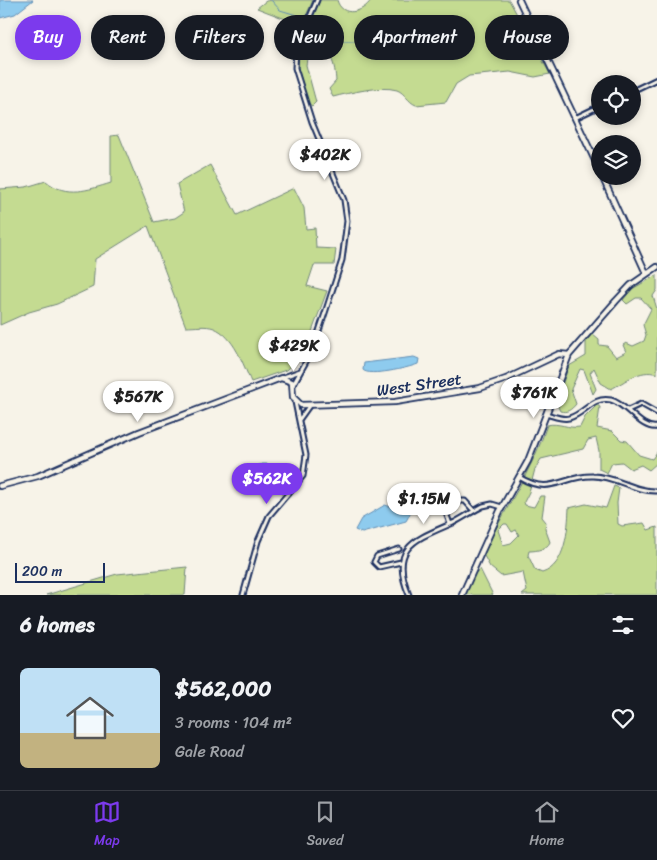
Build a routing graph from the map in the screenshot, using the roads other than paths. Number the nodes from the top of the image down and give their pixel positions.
1 (317, 0) edge
2 (519, 0) edge
3 (657, 79) edge
4 (641, 87) edge
5 (591, 110) edge
6 (575, 118) junction
7 (591, 152) edge
8 (606, 185) edge
9 (657, 267) edge
10 (646, 273) junction
11 (569, 355) junction
12 (301, 371) junction
13 (281, 378) junction
14 (293, 386) junction
15 (296, 402) junction
16 (309, 406) junction
17 (628, 410) junction
18 (657, 413) edge
19 (546, 414) junction
20 (299, 420) junction
21 (657, 427) edge
22 (519, 477) junction
23 (0, 486) edge
24 (657, 491) edge
25 (502, 508) junction
26 (474, 511) junction
27 (450, 524) junction
28 (399, 549) dead end
29 (401, 562) junction
30 (243, 595) edge
31 (409, 595) edge
32 (462, 595) edge

1 - 12 street
2 - 6 main road
3 - 4 street
5 - 6 street
6 - 7 main road
8 - 10 main road
9 - 10 main road
10 - 11 main road
11 - 16 main road, West Street
11 - 19 main road
12 - 13 street
12 - 14 street
13 - 14 main road
13 - 23 main road
14 - 15 main road
15 - 16 main road, West Street
15 - 20 street
16 - 20 street
17 - 18 street
17 - 19 street
17 - 21 street
19 - 22 main road
20 - 30 street
22 - 24 street
22 - 25 main road
25 - 26 street
25 - 32 main road
26 - 27 street
26 - 27 street
27 - 29 street
28 - 29 street
29 - 31 street

